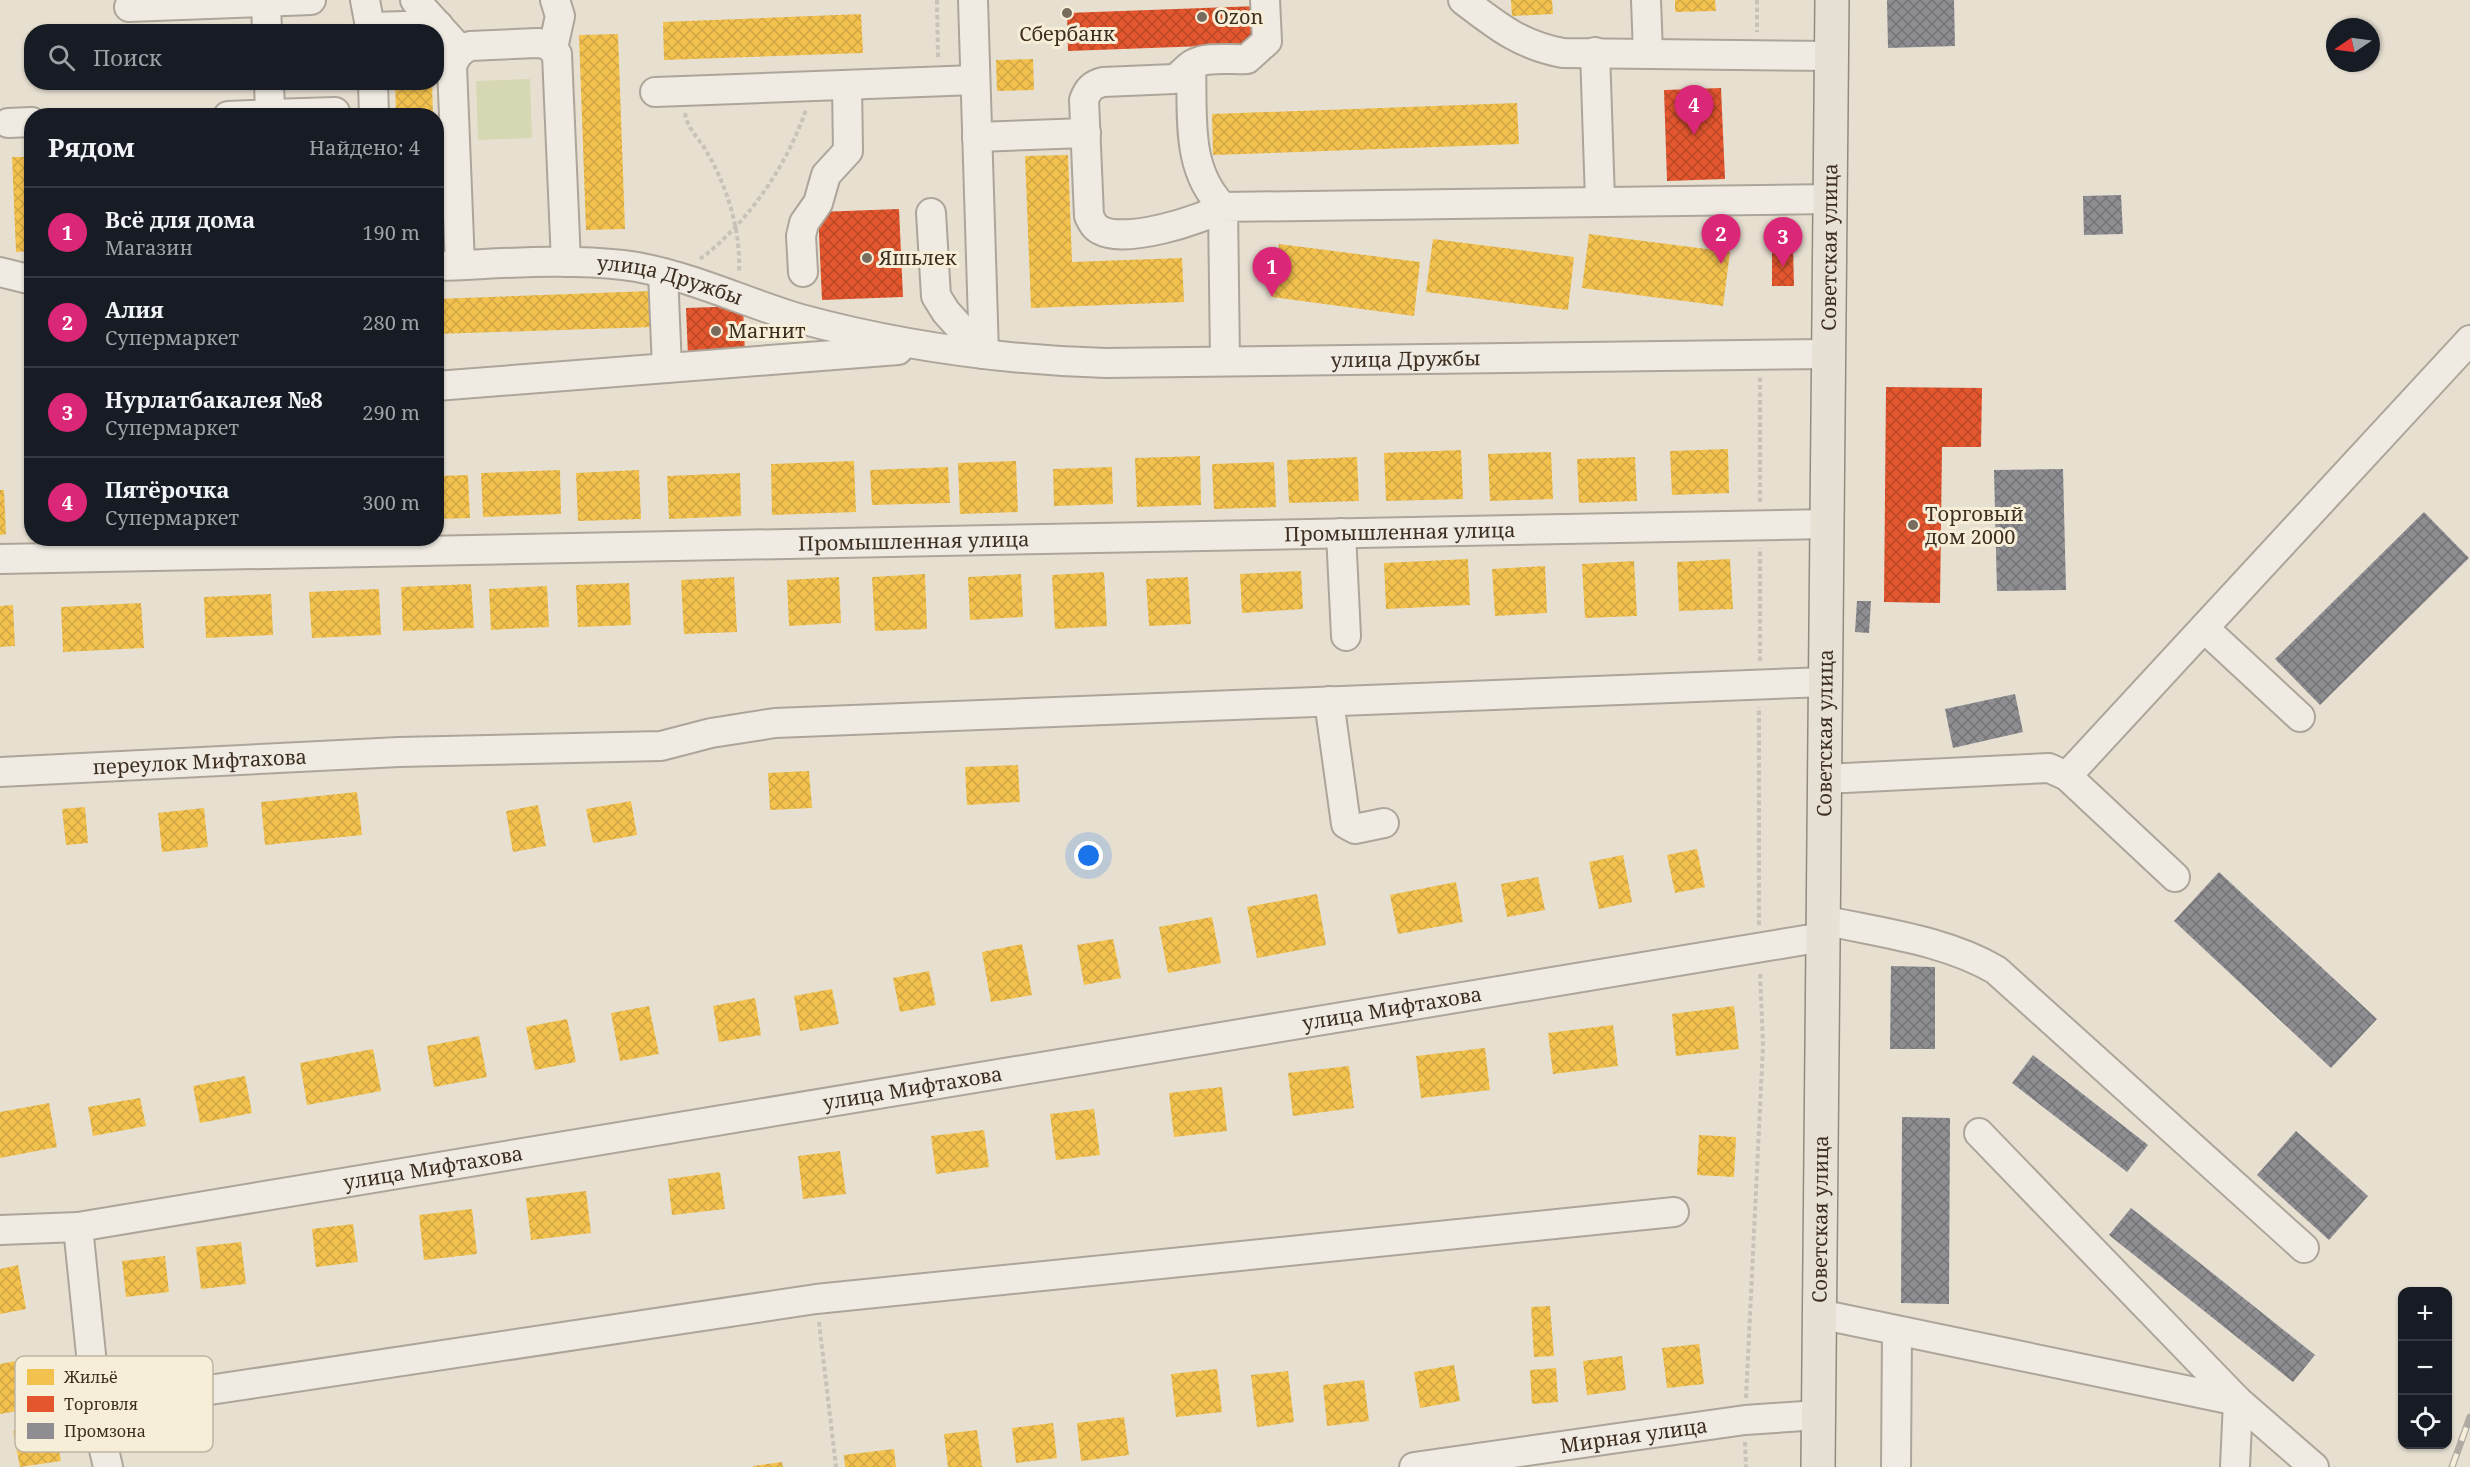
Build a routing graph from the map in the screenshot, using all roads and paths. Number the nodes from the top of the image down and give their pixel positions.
1 (311, 0) edge
2 (415, 0) edge
3 (937, 0) edge
4 (973, 0) edge
5 (1265, 0) edge
6 (1463, 0) edge
7 (1647, 0) edge
8 (1757, 0) edge
9 (1832, 0) edge
10 (557, 1) edge
11 (266, 2) junction
12 (129, 7) dead end
13 (1495, 13) edge
14 (369, 20) edge
15 (267, 24) edge
16 (424, 24) edge
17 (437, 24) edge
18 (444, 32) edge
19 (554, 48) junction
20 (461, 51) junction
21 (1595, 52) junction
22 (1648, 53) junction
23 (1757, 55) junction
24 (1831, 56) junction
25 (1191, 66) junction
26 (975, 81) junction
27 (939, 82) junction
28 (847, 85) junction
29 (814, 86) junction
30 (269, 90) edge
31 (373, 90) edge
32 (684, 91) junction
33 (655, 92) dead end
34 (270, 108) edge
35 (374, 108) edge
36 (1086, 133) junction
37 (977, 136) junction
38 (1830, 199) junction
39 (1600, 200) junction
40 (1223, 207) junction
41 (931, 213) dead end
42 (736, 226) junction
43 (566, 262) junction
44 (448, 266) edge
45 (0, 272) edge
46 (803, 272) dead end
47 (669, 275) junction
48 (24, 278) edge
49 (739, 300) junction
50 (2470, 340) edge
51 (929, 347) junction
52 (1760, 353) junction
53 (984, 354) junction
54 (1828, 354) junction
55 (1225, 361) junction
56 (667, 368) junction
57 (444, 385) edge
58 (1827, 524) junction
59 (1760, 525) junction
60 (1341, 533) junction
61 (0, 559) edge
62 (2204, 628) junction
63 (1346, 636) dead end
64 (1825, 682) junction
65 (1760, 684) junction
66 (1329, 701) junction
67 (2300, 717) dead end
68 (0, 772) edge
69 (2067, 777) junction
70 (1824, 779) junction
71 (1384, 823) dead end
72 (2175, 877) dead end
73 (1823, 929) junction
74 (1760, 946) junction
75 (1979, 1133) dead end
76 (1674, 1212) dead end
77 (78, 1227) junction
78 (0, 1230) edge
79 (2304, 1248) dead end
80 (816, 1299) junction
81 (1819, 1314) junction
82 (1898, 1331) junction
83 (91, 1356) edge
84 (213, 1389) edge
85 (2238, 1401) junction
86 (1818, 1415) junction
87 (1744, 1420) junction
88 (105, 1452) edge
89 (108, 1467) edge
90 (836, 1467) edge
91 (1414, 1467) edge
92 (1746, 1467) edge
93 (1818, 1467) edge
94 (1896, 1467) edge
95 (2235, 1467) edge
96 (2314, 1467) edge

1 - 11 street
2 - 17 street
3 - 27 path
4 - 26 street
5 - 25 street
6 - 13 street
7 - 22 street
8 - 23 path
9 - 24 main road, Советская улица
10 - 19 street
11 - 12 street
11 - 15 street
13 - 21 street
14 - 16 street
18 - 20 street
19 - 20 street
19 - 43 street
20 - 44 street
21 - 22 street
21 - 39 street
22 - 23 street
23 - 24 street
24 - 38 main road, Советская улица
25 - 36 street
25 - 40 street
26 - 27 street
26 - 37 street
27 - 28 street
28 - 29 street
28 - 46 street
29 - 32 street
29 - 42 path
30 - 34 street
31 - 35 street
32 - 33 street
32 - 42 path
36 - 37 street
36 - 40 street
37 - 53 street
38 - 39 street
38 - 54 main road, Советская улица
39 - 40 street
40 - 55 street
41 - 53 street
42 - 47 path
42 - 49 path
43 - 44 street, улица Дружбы
43 - 47 street, улица Дружбы
45 - 48 street
47 - 49 street, улица Дружбы
47 - 56 street
49 - 51 street, улица Дружбы
50 - 62 street
51 - 53 street, улица Дружбы
51 - 56 street, улица Дружбы
52 - 54 street, улица Дружбы
52 - 55 street, улица Дружбы
52 - 59 path
53 - 55 street, улица Дружбы
54 - 58 main road, Советская улица
56 - 57 street, улица Дружбы
58 - 59 street, Промышленная улица
58 - 64 main road, Советская улица
59 - 60 street, Промышленная улица
59 - 65 path
60 - 61 street, Промышленная улица
60 - 63 street
62 - 67 street
62 - 69 street
64 - 65 street
64 - 70 main road, Советская улица
65 - 66 street
65 - 74 path
66 - 68 street, переулок Мифтахова
66 - 71 street
69 - 70 street
69 - 72 street
70 - 73 main road, Советская улица
73 - 74 street, улица Мифтахова
73 - 79 street
73 - 81 main road, Советская улица
74 - 77 street, улица Мифтахова
74 - 87 path
75 - 85 street
76 - 80 street
77 - 78 street, улица Мифтахова
77 - 83 street
80 - 84 street
80 - 90 path
81 - 82 street
81 - 86 main road, Советская улица
82 - 85 street
82 - 94 street
85 - 95 street
85 - 96 street
86 - 87 street, Мирная улица
86 - 93 main road, Советская улица
87 - 91 street, Мирная улица
87 - 92 path
88 - 89 street

